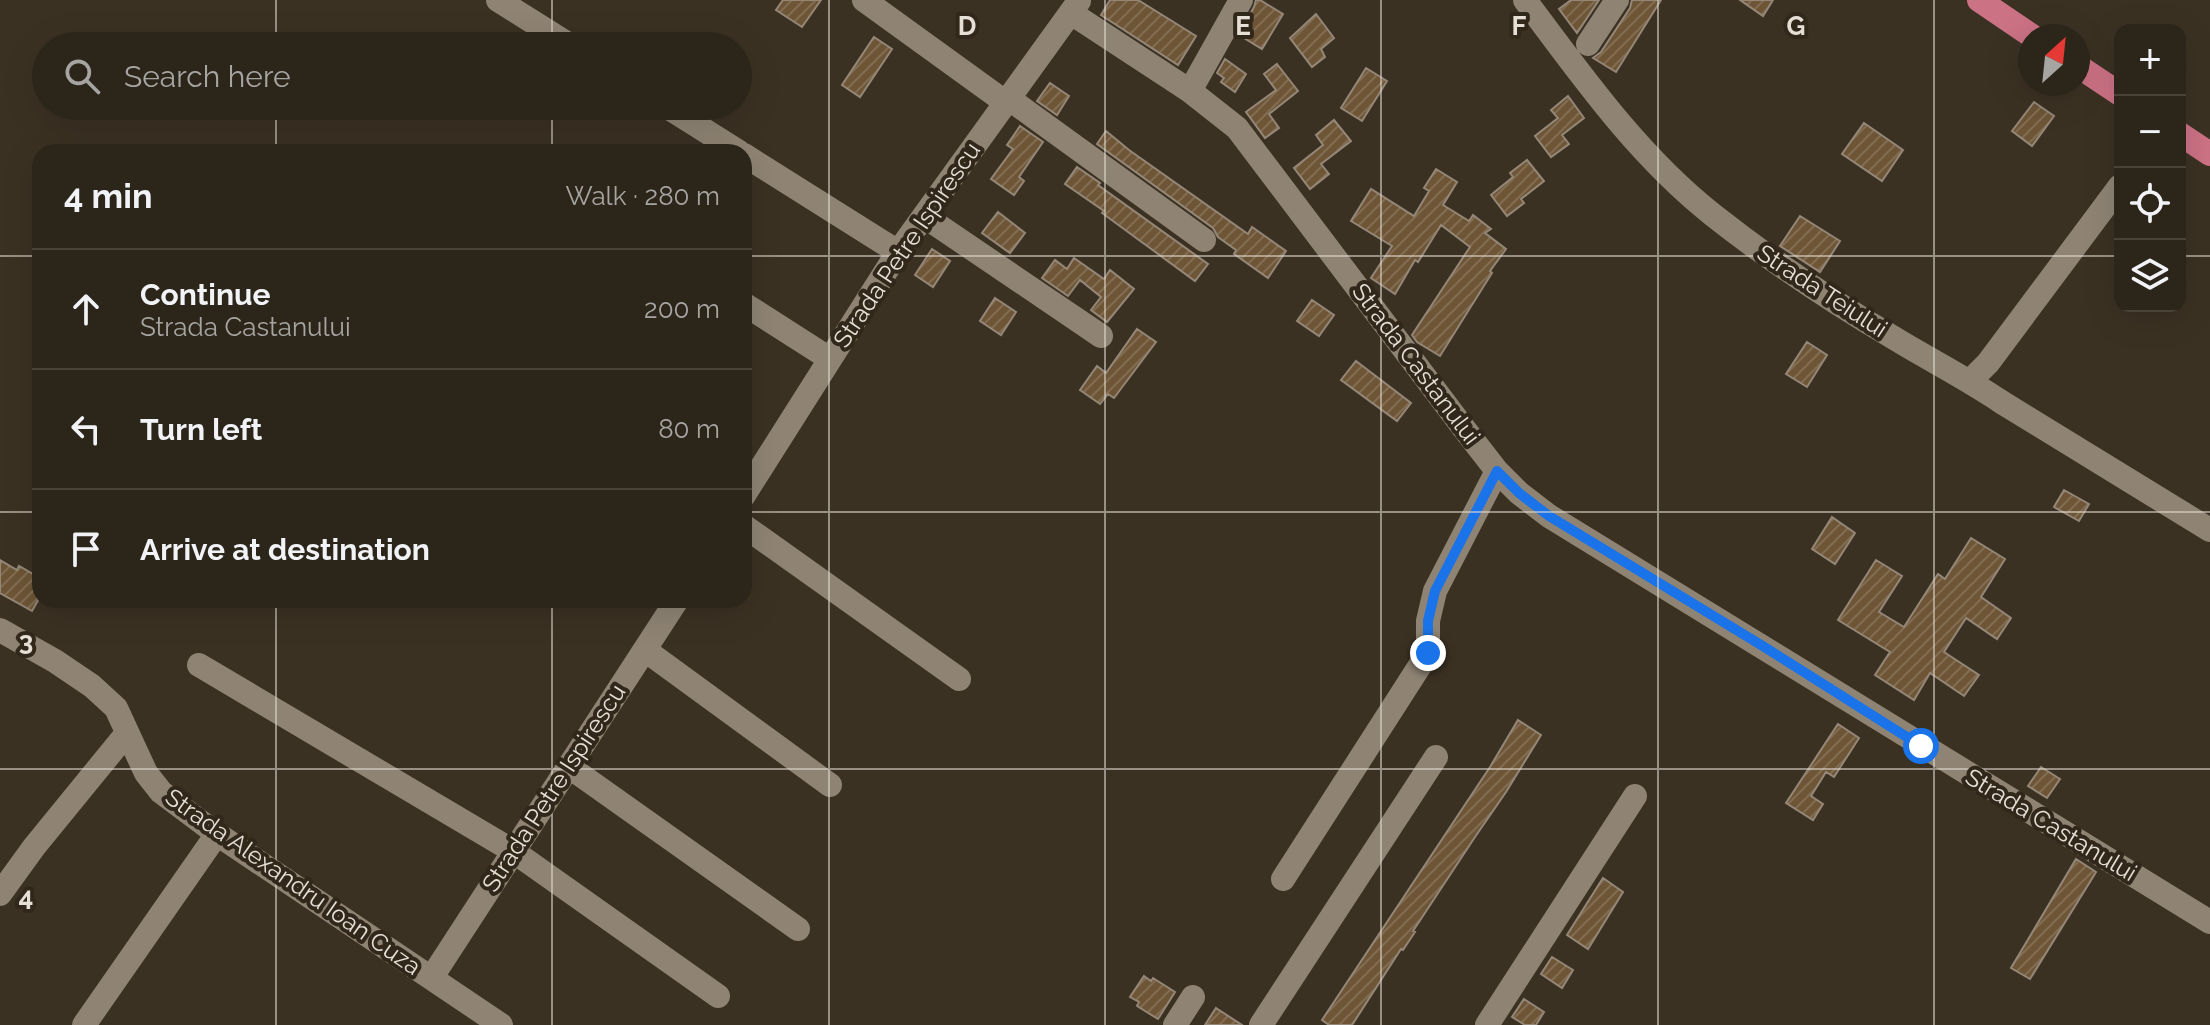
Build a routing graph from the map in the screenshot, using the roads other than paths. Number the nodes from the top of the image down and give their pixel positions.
1 (498, 0) edge
2 (864, 0) edge
3 (1241, 0) edge
4 (1525, 0) edge
5 (1617, 0) edge
6 (1979, 0) edge
7 (1075, 6) edge
8 (2018, 26) edge
9 (549, 32) edge
10 (1588, 44) dead end
11 (2090, 74) edge
12 (2114, 90) edge
13 (1190, 91) junction
14 (1007, 100) junction
15 (688, 120) edge
16 (2186, 138) edge
17 (726, 144) edge
18 (2210, 154) edge
19 (752, 160) edge
20 (2114, 194) edge
21 (924, 216) junction
22 (1204, 240) dead end
23 (898, 252) junction
24 (752, 309) edge
25 (1101, 336) dead end
26 (830, 359) junction
27 (1970, 381) junction
28 (1497, 471) junction
29 (752, 482) edge
30 (2210, 530) edge
31 (752, 532) edge
32 (672, 608) edge
33 (0, 630) edge
34 (645, 650) junction
35 (199, 665) dead end
36 (959, 679) dead end
37 (127, 733) junction
38 (1436, 757) dead end
39 (568, 766) junction
40 (830, 785) dead end
41 (1635, 796) dead end
42 (217, 834) junction
43 (513, 851) junction
44 (1283, 879) dead end
45 (0, 894) edge
46 (2210, 922) edge
47 (798, 929) dead end
48 (432, 977) junction
49 (718, 996) dead end
50 (1193, 997) dead end
51 (84, 1025) edge
52 (501, 1025) edge
53 (1175, 1025) edge
54 (1261, 1025) edge
55 (1487, 1025) edge

1 - 9 street
2 - 14 street
3 - 13 street
4 - 27 street, Strada Teiului
5 - 10 street
6 - 8 main road
7 - 13 street, Strada Castanului
7 - 14 street, Strada Petre Ispirescu
11 - 12 main road
13 - 28 street, Strada Castanului
14 - 21 street, Strada Petre Ispirescu
14 - 22 street
15 - 17 street
16 - 18 main road
19 - 23 street
20 - 27 street
21 - 23 street, Strada Petre Ispirescu
21 - 25 street
23 - 26 street, Strada Petre Ispirescu
24 - 26 street
26 - 29 street, Strada Petre Ispirescu
27 - 30 street, Strada Teiului
28 - 44 street
28 - 46 street, Strada Castanului
31 - 36 street
32 - 34 street, Strada Petre Ispirescu
33 - 37 street, Strada Alexandru Ioan Cuza
34 - 39 street, Strada Petre Ispirescu
34 - 40 street
35 - 43 street
37 - 42 street, Strada Alexandru Ioan Cuza
37 - 45 street
38 - 54 street
39 - 43 street, Strada Petre Ispirescu
39 - 47 street
41 - 55 street
42 - 48 street, Strada Alexandru Ioan Cuza
42 - 51 street
43 - 48 street, Strada Petre Ispirescu
43 - 49 street
48 - 52 street, Strada Alexandru Ioan Cuza
50 - 53 street

